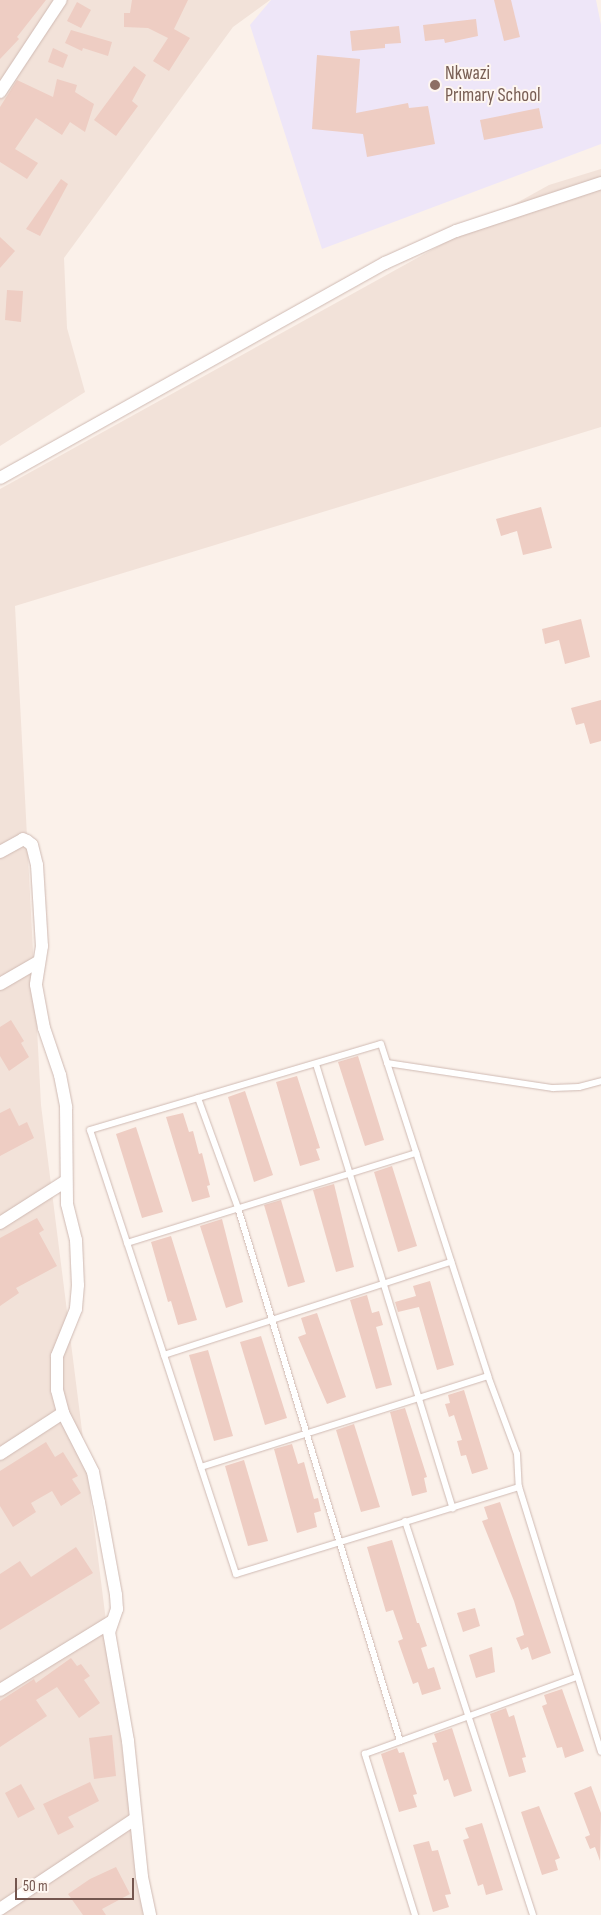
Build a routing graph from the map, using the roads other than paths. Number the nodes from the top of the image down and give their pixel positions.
1 (62, 0) edge
2 (0, 92) edge
3 (601, 183) edge
4 (0, 478) edge
5 (0, 852) edge
6 (38, 962) junction
7 (0, 984) edge
8 (387, 1063) junction
9 (316, 1064) junction
10 (601, 1080) edge
11 (198, 1098) junction
12 (416, 1153) junction
13 (349, 1174) junction
14 (66, 1181) junction
15 (238, 1208) junction
16 (0, 1223) edge
17 (127, 1243) junction
18 (451, 1262) junction
19 (383, 1284) junction
20 (270, 1320) junction
21 (164, 1355) junction
22 (488, 1376) junction
23 (418, 1398) junction
24 (63, 1413) junction
25 (307, 1434) junction
26 (0, 1454) edge
27 (201, 1467) junction
28 (519, 1487) junction
29 (453, 1508) junction
30 (405, 1521) junction
31 (338, 1543) junction
32 (111, 1622) junction
33 (577, 1677) junction
34 (0, 1690) edge
35 (467, 1715) junction
36 (400, 1740) junction
37 (601, 1752) edge
38 (136, 1819) junction
39 (0, 1909) edge
40 (150, 1915) edge
41 (415, 1915) edge
42 (533, 1915) edge

1 - 2 street
3 - 4 street
5 - 6 street
6 - 7 street
6 - 14 street
8 - 9 lane
8 - 10 lane
8 - 12 lane
9 - 11 lane
9 - 13 lane
11 - 15 lane
11 - 17 lane
12 - 13 lane
12 - 18 lane
13 - 15 lane
13 - 19 lane
14 - 16 street
14 - 24 street
15 - 17 lane
15 - 20 lane
17 - 21 lane
18 - 19 lane
18 - 22 lane
19 - 20 lane
19 - 23 lane
20 - 21 lane
20 - 25 lane
21 - 27 lane
22 - 23 lane
22 - 28 lane
23 - 25 lane
23 - 29 lane
24 - 26 street
24 - 32 street
25 - 27 lane
25 - 31 lane
27 - 31 lane
28 - 29 lane
28 - 33 lane
29 - 30 lane
30 - 31 lane
30 - 35 lane
31 - 36 lane
32 - 34 street
32 - 38 street
33 - 35 lane
33 - 37 lane
35 - 36 lane
35 - 42 lane
36 - 41 lane
38 - 39 street
38 - 40 street

